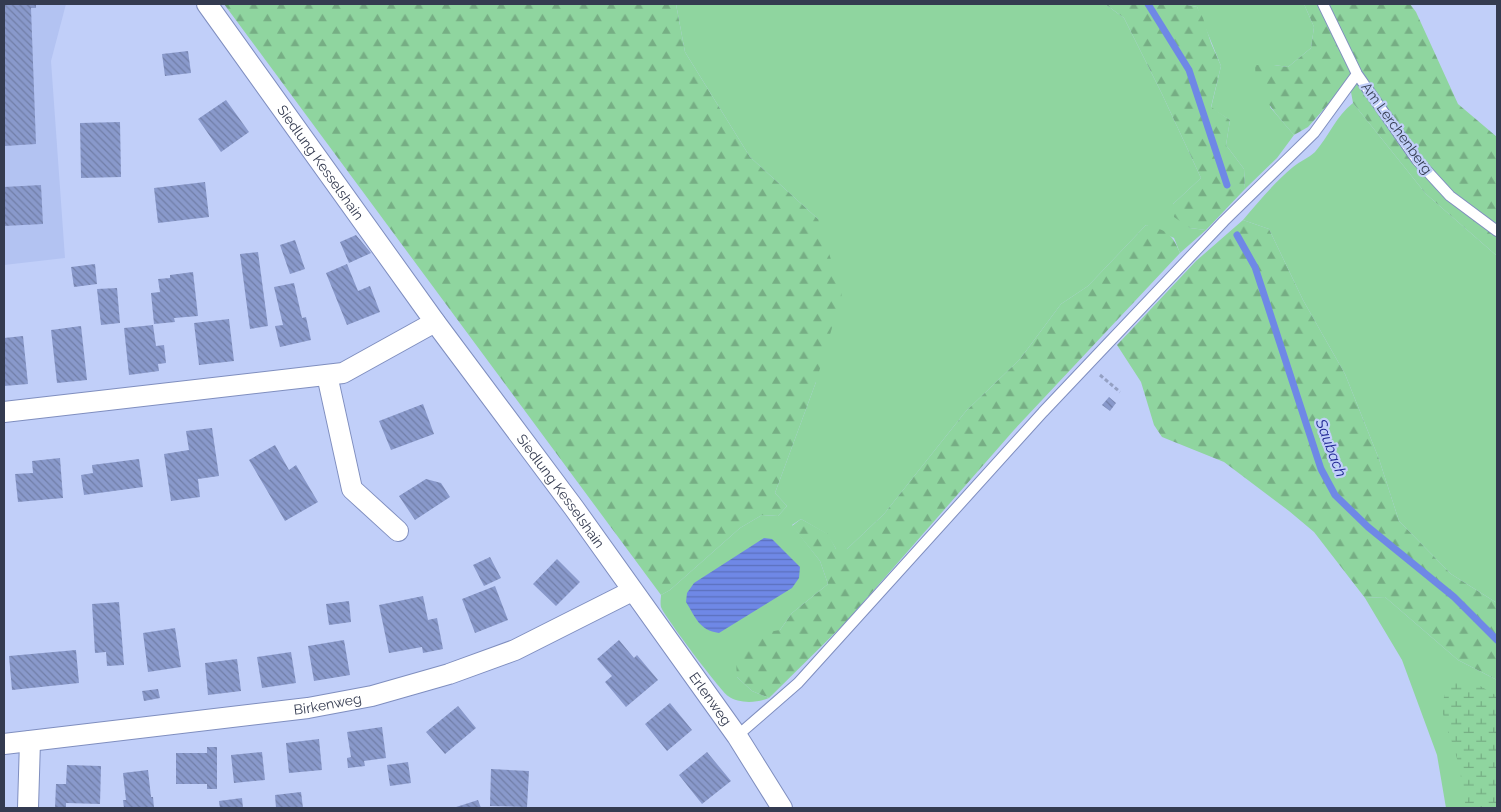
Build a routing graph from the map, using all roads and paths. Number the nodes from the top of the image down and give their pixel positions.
1 (206, 4) edge
2 (1323, 4) edge
3 (1357, 74) junction
4 (1497, 231) edge
5 (435, 322) junction
6 (1088, 365) junction
7 (327, 375) junction
8 (1120, 392) dead end
9 (4, 412) edge
10 (398, 531) dead end
11 (632, 591) junction
12 (737, 736) junction
13 (30, 741) junction
14 (4, 744) edge
15 (28, 808) edge
16 (782, 808) edge

1 - 5 street, Siedlung Kesselshain
2 - 3 lane, Am Lerchenberg
3 - 4 lane, Am Lerchenberg
3 - 6 lane
5 - 7 street
5 - 11 street, Siedlung Kesselshain
6 - 8 path
6 - 12 lane
7 - 9 street
7 - 10 street
11 - 12 street, Erlenweg
11 - 13 street, Birkenweg
12 - 16 street, Erlenweg
13 - 14 street, Birkenweg
13 - 15 street

